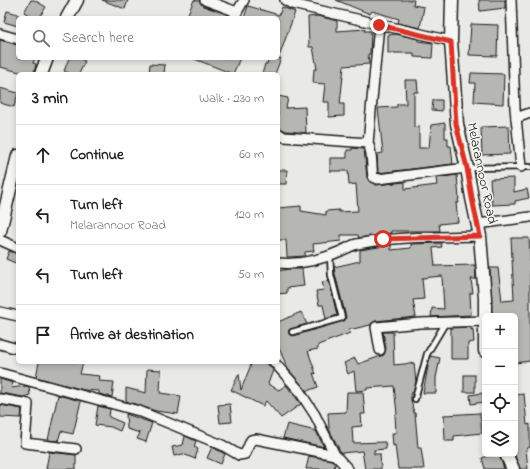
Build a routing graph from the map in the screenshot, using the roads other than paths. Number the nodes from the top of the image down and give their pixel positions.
1 (77, 0) edge
2 (205, 0) edge
3 (244, 0) edge
4 (285, 0) edge
5 (452, 0) edge
6 (511, 0) edge
7 (236, 15) edge
8 (68, 16) edge
9 (379, 25) junction
10 (0, 34) edge
11 (16, 38) edge
12 (451, 42) junction
13 (47, 60) edge
14 (43, 72) edge
15 (530, 113) edge
16 (516, 118) junction
17 (280, 134) edge
18 (368, 143) junction
19 (16, 164) edge
20 (525, 167) edge
21 (467, 168) junction
22 (530, 217) edge
23 (479, 230) junction
24 (0, 231) edge
25 (0, 240) edge
26 (16, 247) edge
27 (330, 255) junction
28 (280, 263) edge
29 (0, 312) edge
30 (485, 313) edge
31 (16, 316) edge
32 (482, 321) edge
33 (446, 322) junction
34 (292, 332) dead end
35 (0, 344) edge
36 (16, 348) edge
37 (380, 350) dead end
38 (276, 364) edge
39 (0, 373) edge
40 (0, 399) edge
41 (415, 400) dead end
42 (76, 449) dead end
43 (335, 455) junction
44 (507, 457) edge
45 (348, 469) edge
46 (513, 469) edge

1 - 8 street
2 - 7 street
3 - 7 street
4 - 9 street
5 - 12 street, Melarannoor Road
6 - 16 street
9 - 12 street
9 - 18 street
10 - 11 street
12 - 21 street, Melarannoor Road
13 - 14 street
15 - 16 street
16 - 20 street
17 - 18 street
18 - 21 street
19 - 24 street
20 - 21 lane
21 - 23 street, Melarannoor Road
22 - 23 street
23 - 27 street
23 - 30 street, Melarannoor Road
25 - 26 street
27 - 28 street
27 - 34 lane
29 - 31 street
32 - 33 street
33 - 37 street
33 - 41 lane
35 - 36 street
38 - 43 street
39 - 43 street
40 - 42 street
43 - 45 street
44 - 46 street

